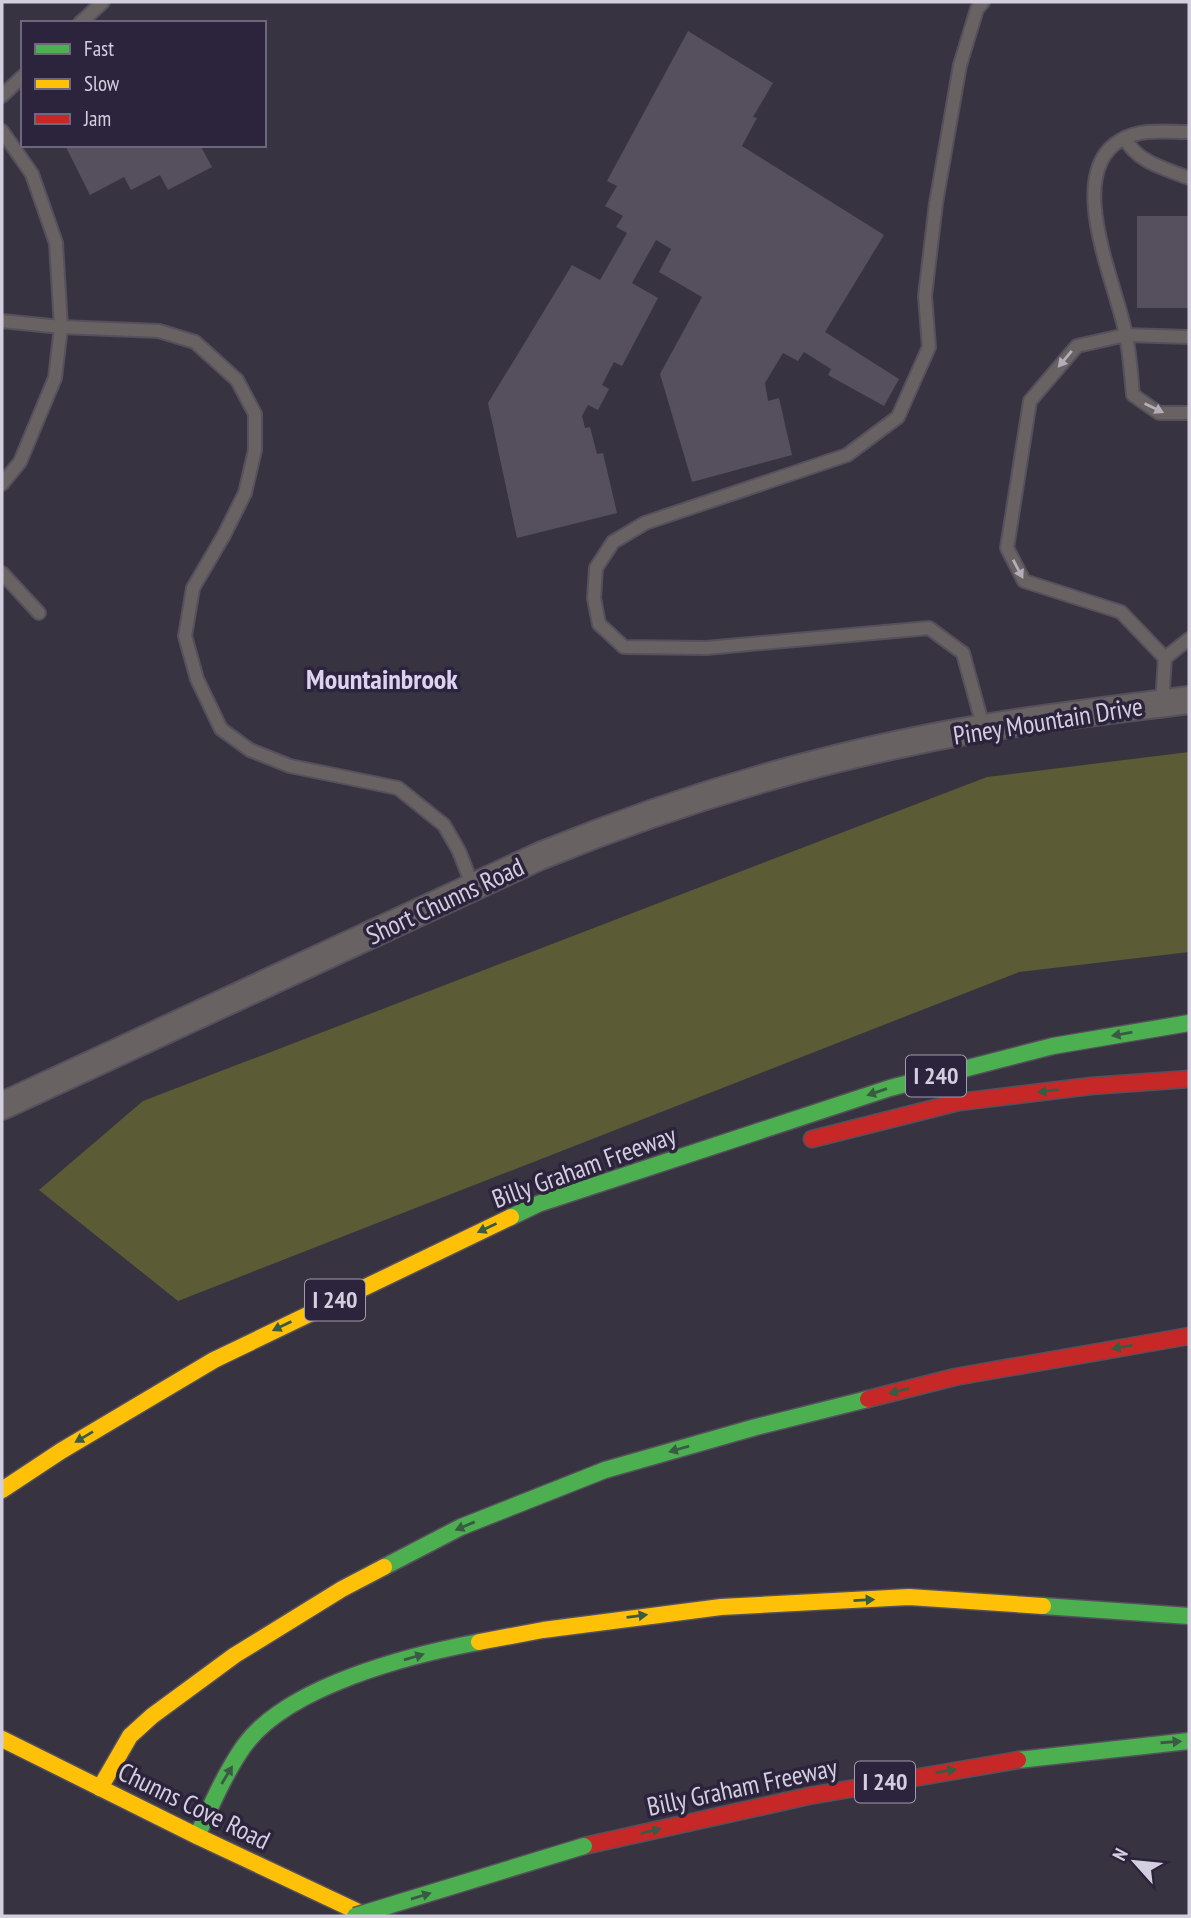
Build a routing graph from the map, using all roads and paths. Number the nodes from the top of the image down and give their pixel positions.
1 (103, 2) edge
2 (983, 2) edge
3 (82, 21) edge
4 (21, 78) edge
5 (2, 96) edge
6 (2, 131) edge
7 (1189, 132) edge
8 (1125, 138) junction
9 (1189, 178) edge
10 (2, 321) edge
11 (61, 327) junction
12 (1126, 335) junction
13 (1189, 337) edge
14 (1189, 413) edge
15 (2, 484) edge
16 (2, 573) edge
17 (39, 613) dead end
18 (1189, 639) edge
19 (1165, 658) junction
20 (1189, 701) edge
21 (1162, 704) junction
22 (984, 730) junction
23 (906, 742) joint
24 (473, 887) junction
25 (1189, 1023) edge
26 (1189, 1079) edge
27 (2, 1106) edge
28 (797, 1143) dead end
29 (689, 1155) junction
30 (735, 1156) dead end
31 (1189, 1336) edge
32 (2, 1490) edge
33 (1189, 1616) edge
34 (2, 1739) edge
35 (1189, 1741) edge
36 (100, 1788) junction
37 (197, 1836) junction
38 (355, 1916) edge
39 (367, 1916) edge

1 - 3 lane
2 - 22 lane
4 - 5 lane
6 - 11 lane
7 - 8 lane
8 - 9 lane
8 - 12 lane
10 - 11 lane
11 - 15 lane
11 - 24 lane
12 - 13 lane
12 -> 14 lane
12 -> 19 lane
16 - 17 lane
18 - 19 lane
19 - 21 lane
20 - 21 street, Piney Mountain Drive
21 - 22 street, Piney Mountain Drive
22 - 23 street, Piney Mountain Drive
23 - 24 street, Short Chunns Road
24 - 27 street, Short Chunns Road
25 -> 29 main road, Billy Graham Freeway / I 240
26 -> 28 main road
29 - 30 main road
29 -> 32 main road, Billy Graham Freeway / I 240
31 -> 36 main road
37 -> 33 main road
34 - 36 main road, Chunns Cove Road
38 -> 35 main road, Billy Graham Freeway / I 240, bridge
36 - 37 main road, Chunns Cove Road
37 - 39 main road, Chunns Cove Road

